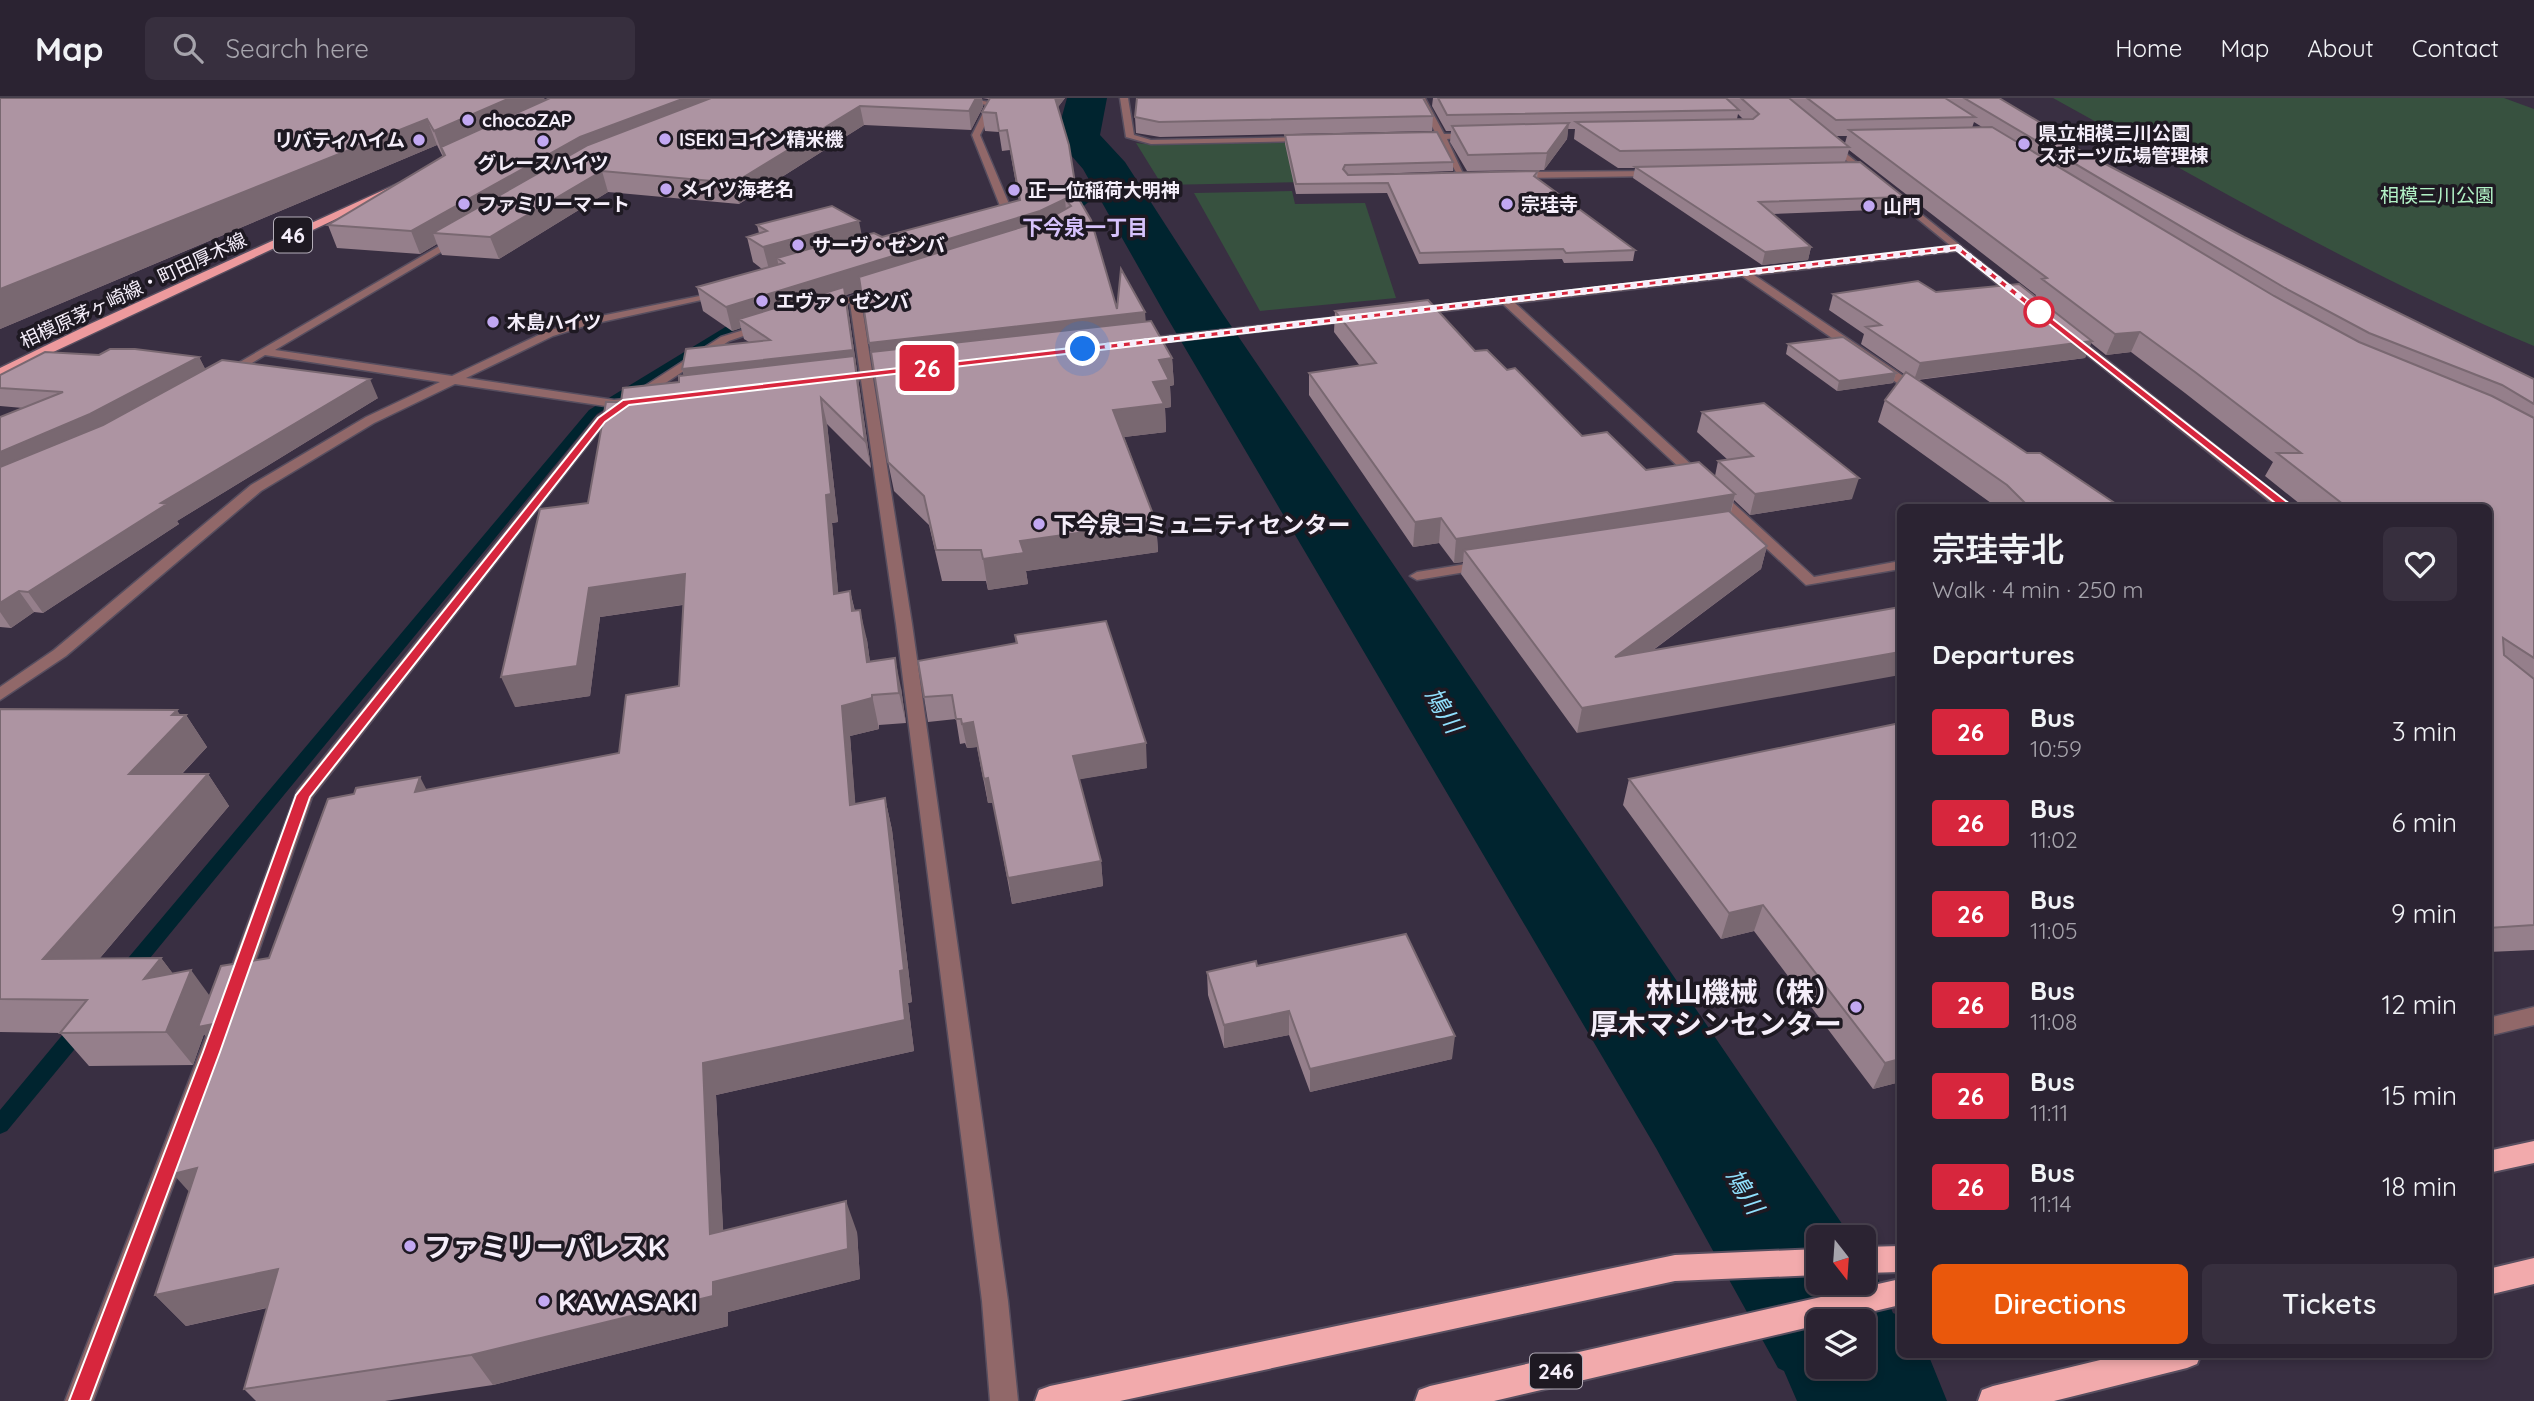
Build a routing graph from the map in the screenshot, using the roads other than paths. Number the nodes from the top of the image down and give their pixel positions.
1 (940, 98) edge
2 (1422, 100) edge
3 (1436, 101) edge
4 (1126, 102) edge
5 (1409, 102) edge
6 (1140, 106) edge
7 (1820, 134) edge
8 (1440, 136) junction
9 (1481, 136) edge
10 (1399, 137) edge
11 (1316, 139) edge
12 (1830, 142) junction
13 (1843, 142) edge
14 (1849, 169) edge
15 (1862, 169) junction
16 (1669, 172) edge
17 (1462, 176) junction
18 (1476, 176) edge
19 (1503, 176) edge
20 (1449, 177) edge
21 (407, 182) edge
22 (987, 224) edge
23 (475, 227) edge
24 (1958, 248) junction
25 (1744, 273) junction
26 (894, 285) edge
27 (732, 290) edge
28 (855, 298) junction
29 (1507, 302) junction
30 (2035, 308) edge
31 (816, 310) edge
32 (1401, 313) edge
33 (1374, 316) edge
34 (777, 323) edge
35 (2057, 326) edge
36 (1123, 344) edge
37 (265, 352) junction
38 (909, 371) edge
39 (0, 373) edge
40 (869, 376) junction
41 (456, 378) junction
42 (828, 380) edge
43 (212, 382) edge
44 (663, 399) edge
45 (1929, 399) edge
46 (620, 403) junction
47 (2282, 504) edge
48 (1500, 562) edge
49 (1897, 566) edge
50 (1417, 576) dead end
51 (0, 695) edge
52 (2534, 1016) edge
53 (2492, 1026) edge
54 (2534, 1152) edge
55 (2492, 1161) edge
56 (1806, 1263) edge
57 (2534, 1271) edge
58 (2492, 1281) edge
59 (1897, 1293) edge
60 (2170, 1358) edge
61 (79, 1401) edge
62 (1004, 1401) edge
63 (1050, 1401) edge
64 (1430, 1401) edge
65 (1993, 1401) edge

1 - 22 street
2 - 3 street
2 - 5 street
2 - 8 street
4 - 6 street
4 - 11 street
7 - 12 street
8 - 9 street
8 - 10 street
8 - 17 street
12 - 13 street
12 - 15 street
14 - 15 street
15 - 24 street
16 - 19 street
17 - 18 street
17 - 20 street
21 - 39 main road, 相模原茅ヶ崎線・町田厚木線 / 46
23 - 37 street
24 - 25 street
24 - 30 street
25 - 29 street
25 - 45 street
26 - 28 street
27 - 41 street
28 - 31 street
28 - 40 street
29 - 32 street
29 - 49 street
33 - 36 street
34 - 46 street
35 - 47 street
37 - 41 street
37 - 43 street
38 - 40 street
40 - 42 street
40 - 62 street
41 - 46 street
41 - 51 street
44 - 46 street
46 - 61 street
48 - 50 street
52 - 53 street
54 - 55 highway
56 - 63 highway
57 - 58 highway
59 - 64 highway, 246
60 - 65 highway

